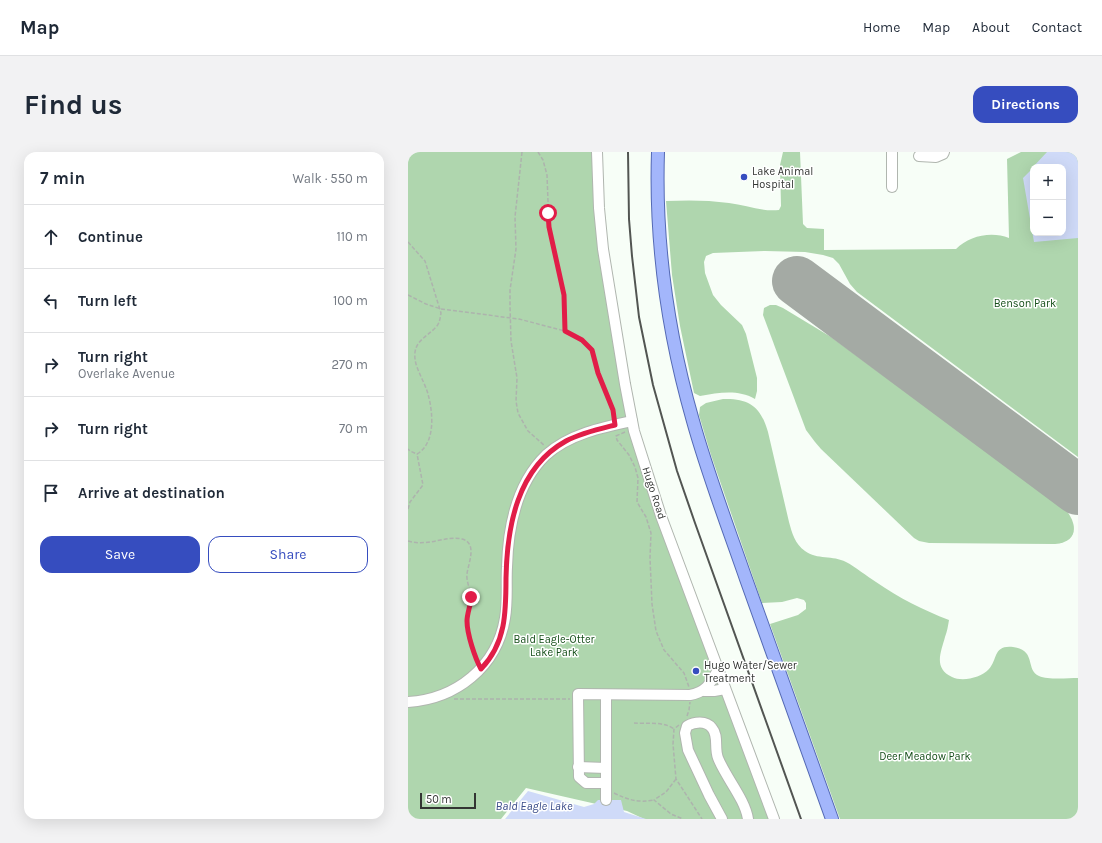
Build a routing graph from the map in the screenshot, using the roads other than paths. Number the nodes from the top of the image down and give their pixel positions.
1 (597, 152) edge
2 (658, 152) edge
3 (892, 152) edge
4 (944, 152) edge
5 (919, 156) dead end
6 (892, 187) dead end
7 (632, 421) junction
8 (718, 670) junction
9 (726, 689) junction
10 (704, 691) junction
11 (606, 695) junction
12 (408, 702) edge
13 (578, 767) junction
14 (606, 768) junction
15 (606, 783) junction
16 (606, 800) dead end
17 (722, 819) edge
18 (748, 819) edge
19 (774, 819) edge
20 (832, 819) edge

1 - 7 street, Hugo Road
2 - 20 main road
3 - 6 street
4 - 5 street
7 - 8 street, Hugo Road
7 - 12 street
8 - 9 street, Hugo Road
8 - 10 street
9 - 10 street
9 - 19 street, Hugo Road
10 - 11 street
11 - 13 street
11 - 14 street
13 - 14 street
13 - 15 street
14 - 15 street
15 - 16 street
17 - 18 street

